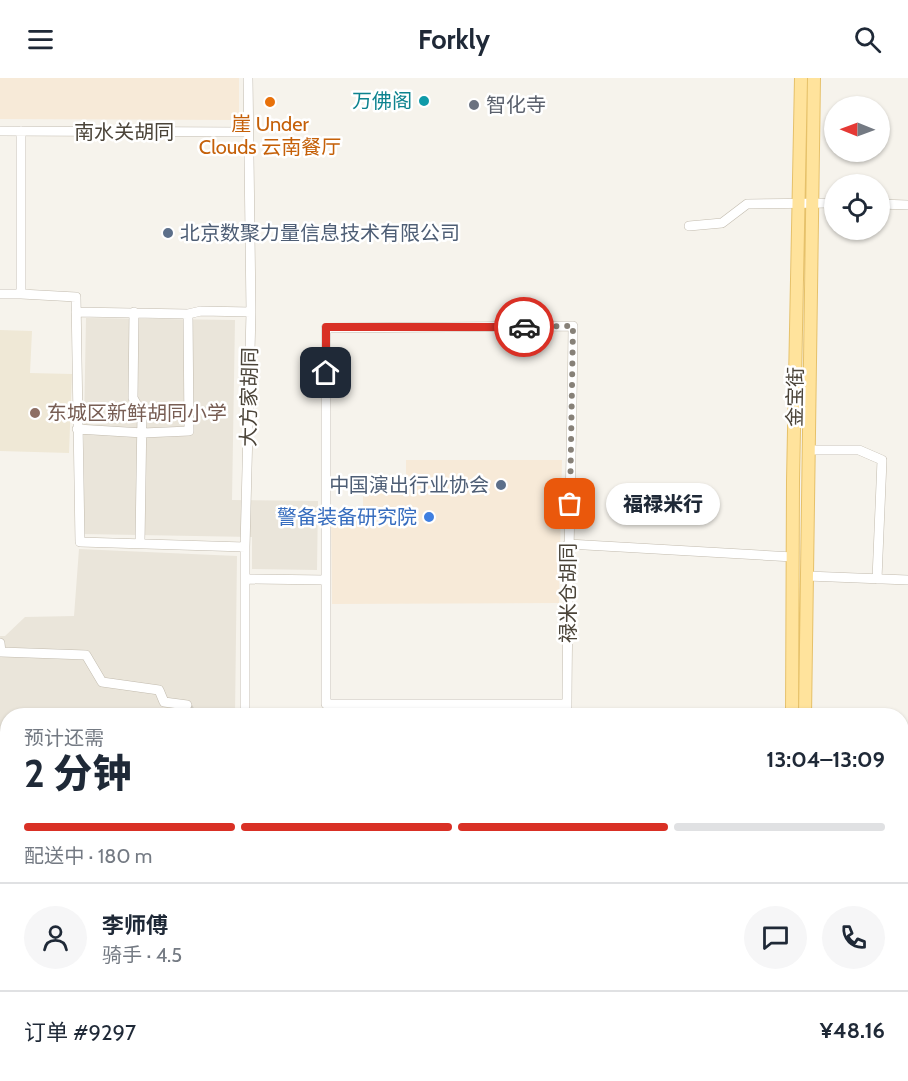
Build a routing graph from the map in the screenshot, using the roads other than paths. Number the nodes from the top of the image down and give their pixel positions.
1 (248, 78) edge
2 (801, 78) edge
3 (814, 78) edge
4 (0, 131) edge
5 (21, 131) junction
6 (248, 132) junction
7 (799, 203) junction
8 (812, 203) junction
9 (824, 203) edge
10 (890, 204) edge
11 (908, 205) edge
12 (689, 226) dead end
13 (0, 294) edge
14 (21, 294) junction
15 (76, 312) junction
16 (134, 312) junction
17 (251, 312) junction
18 (188, 314) junction
19 (77, 429) junction
20 (142, 433) junction
21 (808, 450) junction
22 (141, 542) junction
23 (568, 544) junction
24 (245, 547) junction
25 (793, 557) junction
26 (807, 576) junction
27 (246, 579) junction
28 (877, 579) junction
29 (326, 580) junction
30 (908, 580) edge
31 (0, 643) edge
32 (567, 704) junction
33 (187, 705) tunnel mouth
34 (245, 708) edge
35 (567, 708) edge
36 (792, 708) edge
37 (805, 708) edge

1 - 6 street, 大方家胡同
2 - 7 main road, 金宝街
3 - 8 main road, 金宝街
4 - 5 street, 南水关胡同
5 - 6 street, 南水关胡同
5 - 14 street
6 - 17 street, 大方家胡同
7 - 8 street
7 - 12 street
7 - 25 main road, 金宝街
8 - 9 street
8 - 21 main road, 金宝街
10 - 11 street
13 - 14 street
14 - 15 street
15 - 16 street
15 - 19 street
16 - 18 street
16 - 20 street
17 - 18 street
17 - 24 street, 大方家胡同
18 - 20 street
19 - 20 street
19 - 22 street
20 - 22 street
21 - 26 main road, 金宝街
21 - 28 street
22 - 24 street
23 - 25 street
23 - 29 street, 禄米仓胡同
23 - 32 street, 禄米仓胡同
24 - 27 street, 大方家胡同
25 - 36 main road, 金宝街
26 - 28 street
26 - 37 main road, 金宝街
27 - 29 street
27 - 34 street, 大方家胡同
28 - 30 street
29 - 32 street
31 - 33 street
32 - 35 street, 禄米仓胡同

